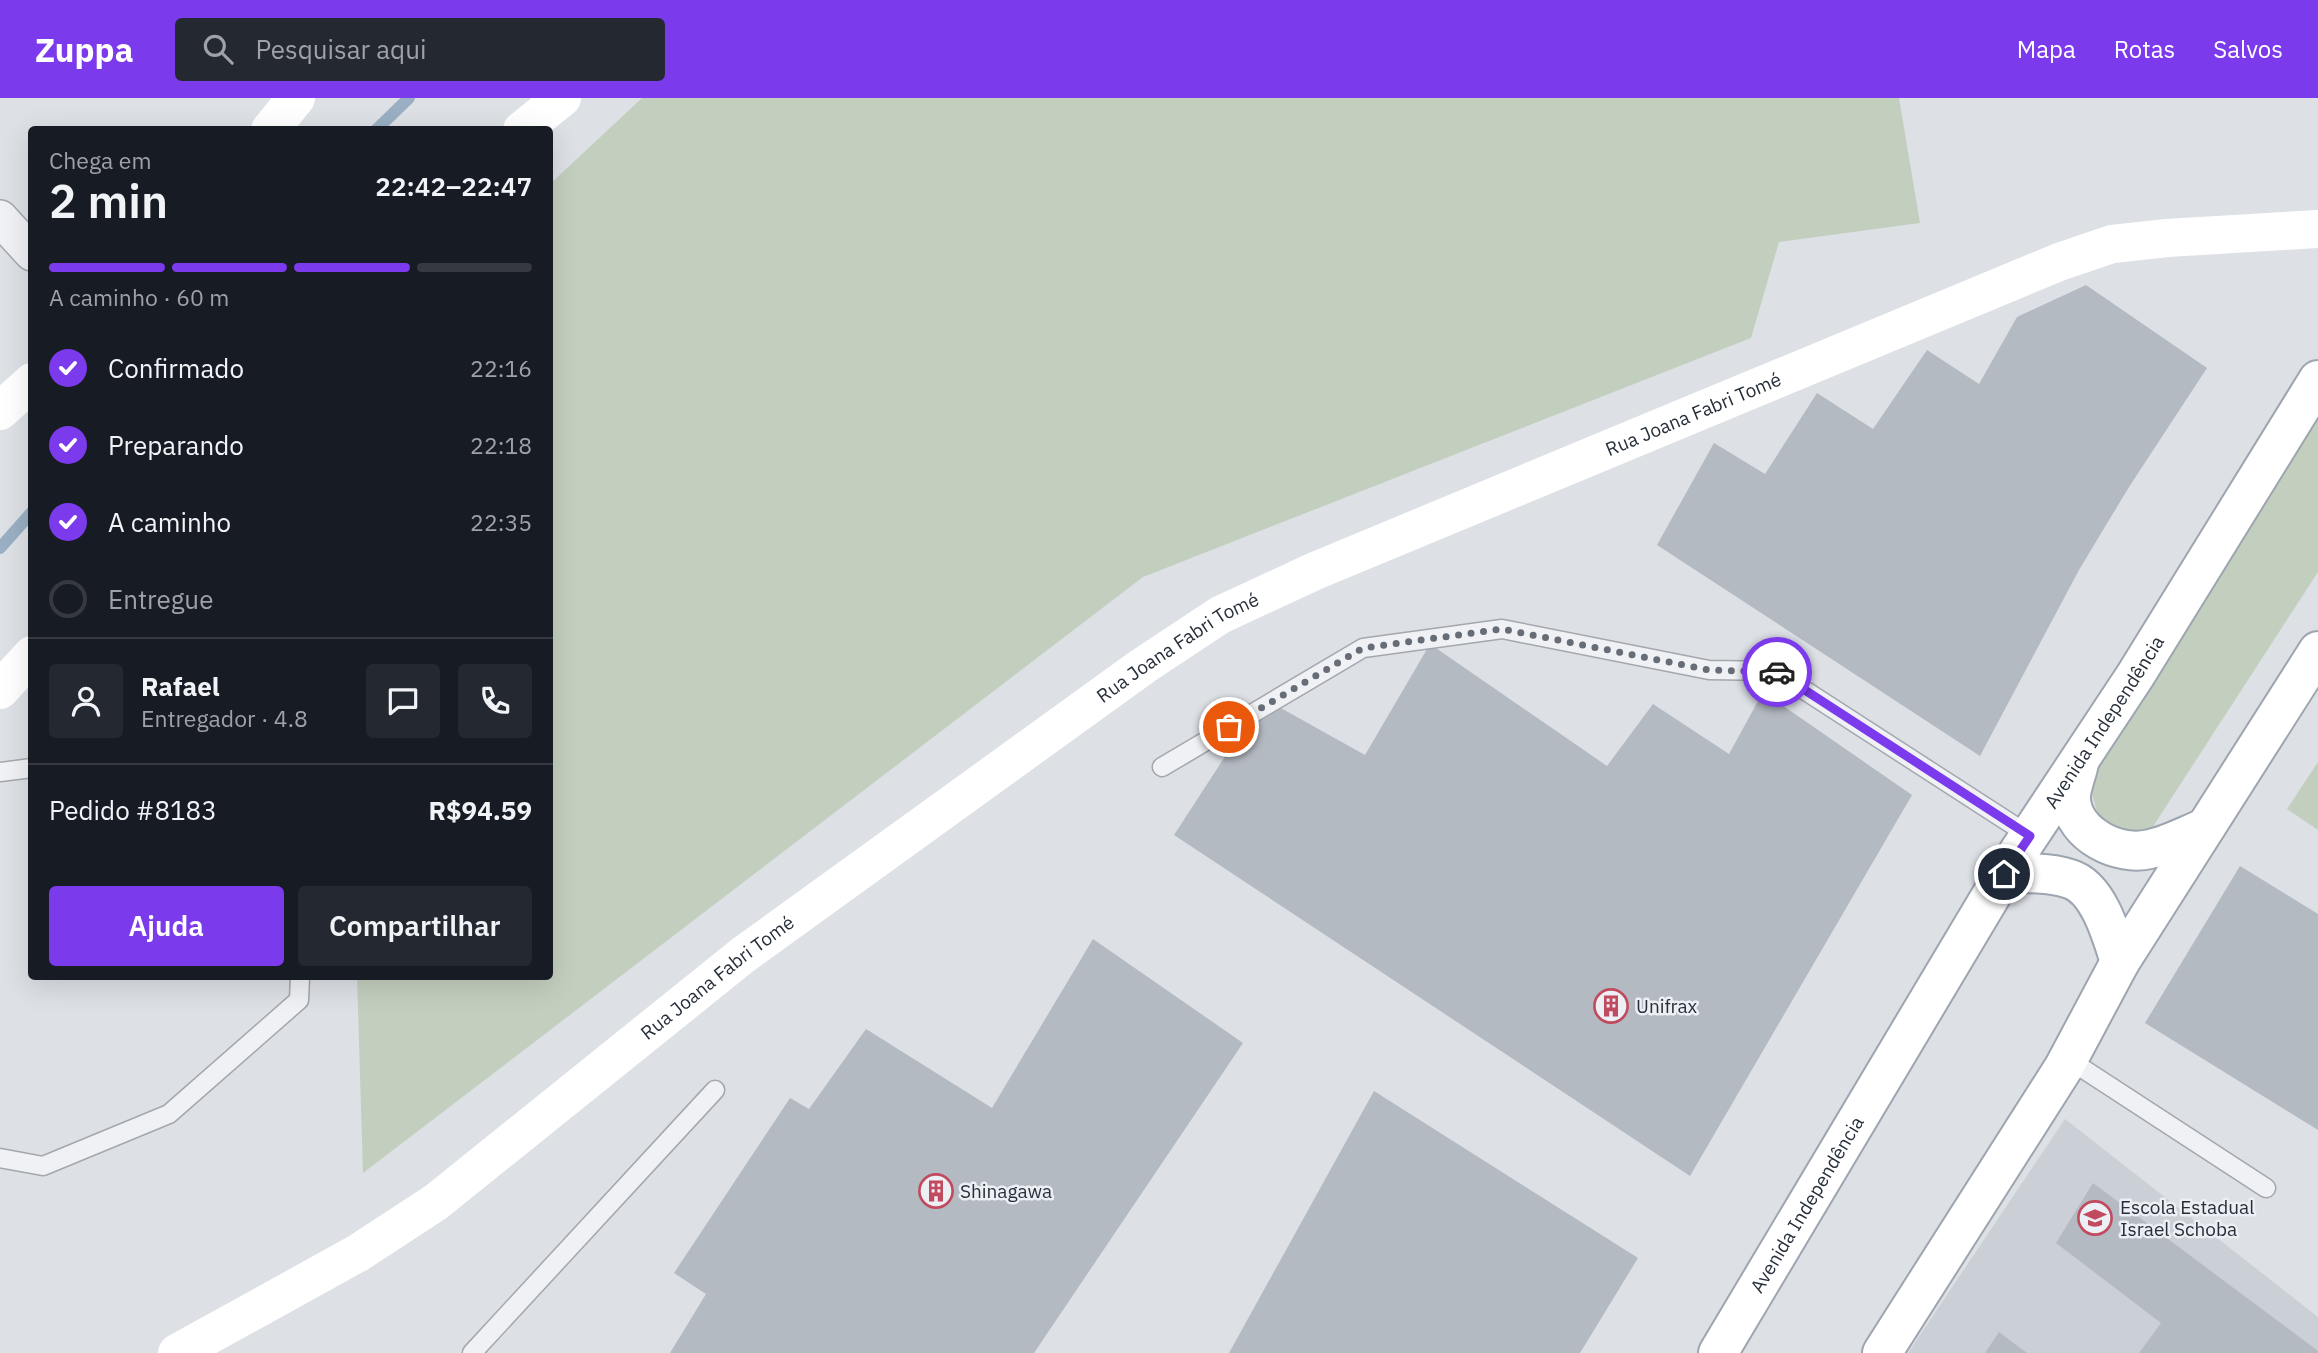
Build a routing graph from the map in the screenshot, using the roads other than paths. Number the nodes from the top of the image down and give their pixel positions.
1 (296, 98) edge
2 (562, 98) edge
3 (273, 126) edge
4 (527, 126) edge
5 (0, 218) edge
6 (2318, 229) edge
7 (28, 249) edge
8 (2318, 380) edge
9 (28, 386) edge
10 (0, 411) edge
11 (2318, 652) edge
12 (28, 659) edge
13 (0, 690) edge
14 (2079, 761) junction
15 (1161, 767) dead end
16 (28, 768) edge
17 (0, 772) edge
18 (2206, 828) junction
19 (2030, 836) junction
20 (2004, 874) junction
21 (2120, 962) junction
22 (300, 980) edge
23 (2068, 1059) junction
24 (715, 1090) dead end
25 (0, 1157) edge
26 (2266, 1188) dead end
27 (1730, 1349) edge
28 (177, 1353) edge
29 (472, 1353) edge
30 (1882, 1353) edge

1 - 3 street
2 - 4 street
5 - 7 street
6 - 28 street, Rua Joana Fabri Tomé
8 - 14 street, Avenida Independência
9 - 10 street
11 - 18 street
12 - 13 street
14 - 18 street
14 - 19 street, Avenida Independência
15 - 19 lane
16 - 17 lane
18 - 21 street
19 - 20 street, Avenida Independência
20 - 21 street
20 - 27 street, Avenida Independência
21 - 23 street
22 - 25 lane
23 - 26 lane
23 - 30 street
24 - 29 lane

